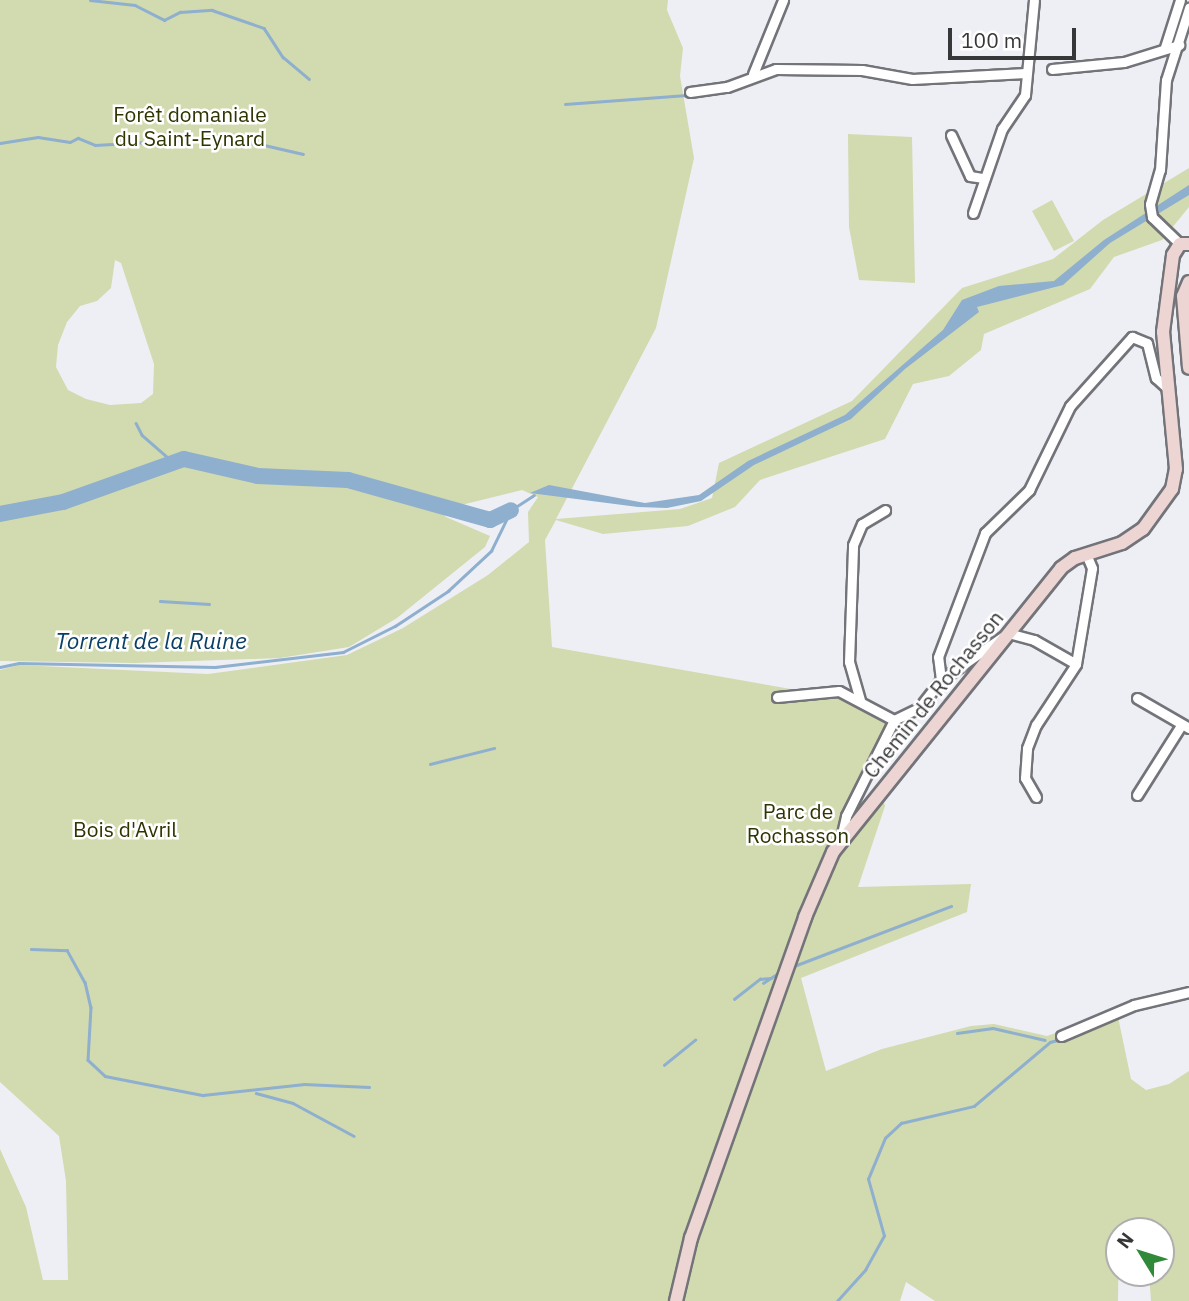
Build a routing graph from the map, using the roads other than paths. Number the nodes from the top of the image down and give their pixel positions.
1 (782, 0) edge
2 (1034, 0) edge
3 (1180, 0) edge
4 (1189, 8) edge
5 (1179, 45) junction
6 (1165, 47) junction
7 (1052, 69) dead end
8 (1026, 73) junction
9 (753, 74) junction
10 (690, 92) dead end
11 (951, 135) dead end
12 (982, 178) junction
13 (973, 213) dead end
14 (1184, 244) edge
15 (1189, 282) edge
16 (1189, 368) edge
17 (1166, 387) junction
18 (886, 510) dead end
19 (1086, 554) junction
20 (1008, 633) junction
21 (1076, 664) junction
22 (941, 680) junction
23 (778, 697) dead end
24 (1137, 698) dead end
25 (859, 700) junction
26 (894, 720) junction
27 (1185, 727) edge
28 (1138, 795) dead end
29 (1036, 797) dead end
30 (841, 838) junction
31 (1189, 992) edge
32 (1060, 1036) dead end
33 (676, 1301) edge

1 - 9 street
2 - 8 street
3 - 6 street
4 - 5 street
5 - 6 street
5 - 14 street
6 - 7 street
8 - 9 street
8 - 12 street
9 - 10 street
11 - 12 street
12 - 13 street
14 - 17 street, Chemin de Rochasson
15 - 16 street
17 - 19 street, Chemin de Rochasson
17 - 22 street
18 - 25 street
19 - 20 street, Chemin de Rochasson
19 - 21 street
20 - 21 street
20 - 22 street
20 - 30 street, Chemin de Rochasson
21 - 29 street
22 - 26 street
23 - 25 street
24 - 27 street
25 - 26 street
26 - 30 street
27 - 28 street
30 - 33 street, Chemin de Rochasson
31 - 32 street

